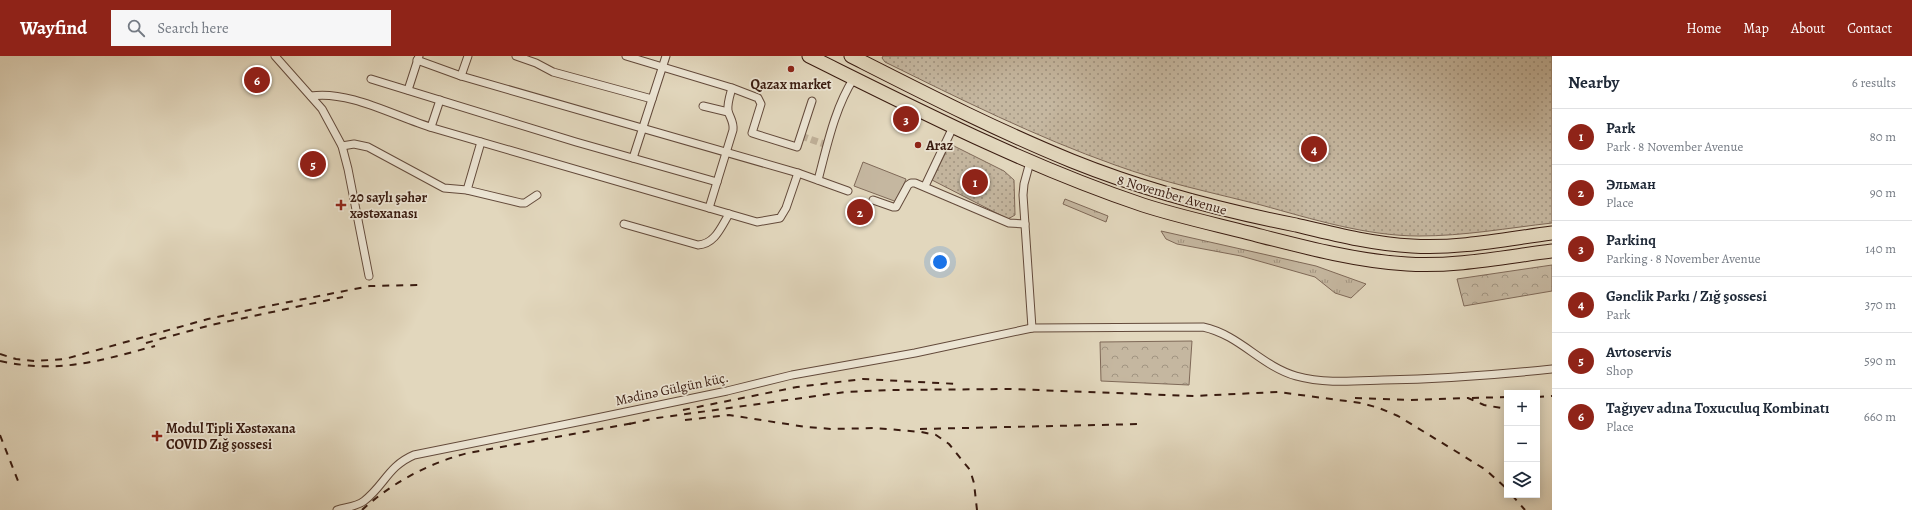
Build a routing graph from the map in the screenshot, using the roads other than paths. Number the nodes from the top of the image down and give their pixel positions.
1 (275, 56) edge
2 (468, 56) edge
3 (516, 56) edge
4 (626, 56) edge
5 (666, 56) edge
6 (809, 56) edge
7 (851, 56) edge
8 (418, 58) edge
9 (864, 63) junction
10 (663, 66) junction
11 (461, 76) junction
12 (854, 78) junction
13 (371, 79) dead end
14 (732, 88) junction
15 (408, 90) junction
16 (311, 96) junction
17 (652, 99) junction
18 (440, 100) junction
19 (812, 101) dead end
20 (703, 106) dead end
21 (728, 112) junction
22 (431, 127) junction
23 (954, 127) junction
24 (643, 129) junction
25 (481, 142) junction
26 (342, 146) junction
27 (727, 153) junction
28 (633, 158) junction
29 (1030, 162) junction
30 (798, 173) junction
31 (818, 180) junction
32 (717, 182) junction
33 (925, 186) junction
34 (466, 190) junction
35 (848, 191) dead end
36 (537, 195) dead end
37 (873, 200) dead end
38 (710, 208) junction
39 (729, 214) junction
40 (624, 224) dead end
41 (1025, 224) junction
42 (1552, 233) edge
43 (1552, 251) edge
44 (369, 276) dead end
45 (1032, 328) junction
46 (1552, 368) edge
47 (337, 510) edge

1 - 16 street
2 - 11 street
3 - 17 street
4 - 10 street
5 - 10 street
6 - 12 highway, 8 November Avenue
7 - 9 highway, 8 November Avenue
8 - 11 street
8 - 15 street
9 - 12 highway
9 - 42 highway, 8 November Avenue
10 - 14 street
10 - 17 street
11 - 24 street
12 - 23 highway, 8 November Avenue
12 - 31 street
13 - 15 street
14 - 19 street
14 - 21 street
15 - 18 street
16 - 22 street
16 - 26 street
17 - 24 street
18 - 22 street
18 - 28 street
20 - 21 street
21 - 27 street
22 - 25 street
23 - 29 highway, 8 November Avenue
23 - 33 street
24 - 27 street
24 - 28 street
25 - 34 street
25 - 38 street
26 - 34 street
26 - 44 street
27 - 30 street
27 - 32 street
28 - 32 street
29 - 41 street
29 - 43 highway, 8 November Avenue
30 - 31 street
30 - 39 street
31 - 35 street
32 - 38 street
33 - 37 street
33 - 41 street
34 - 36 street
38 - 39 street
39 - 40 street
41 - 45 street
45 - 46 street, Mədinə Gülgün küç.
45 - 47 street, Mədinə Gülgün küç.

